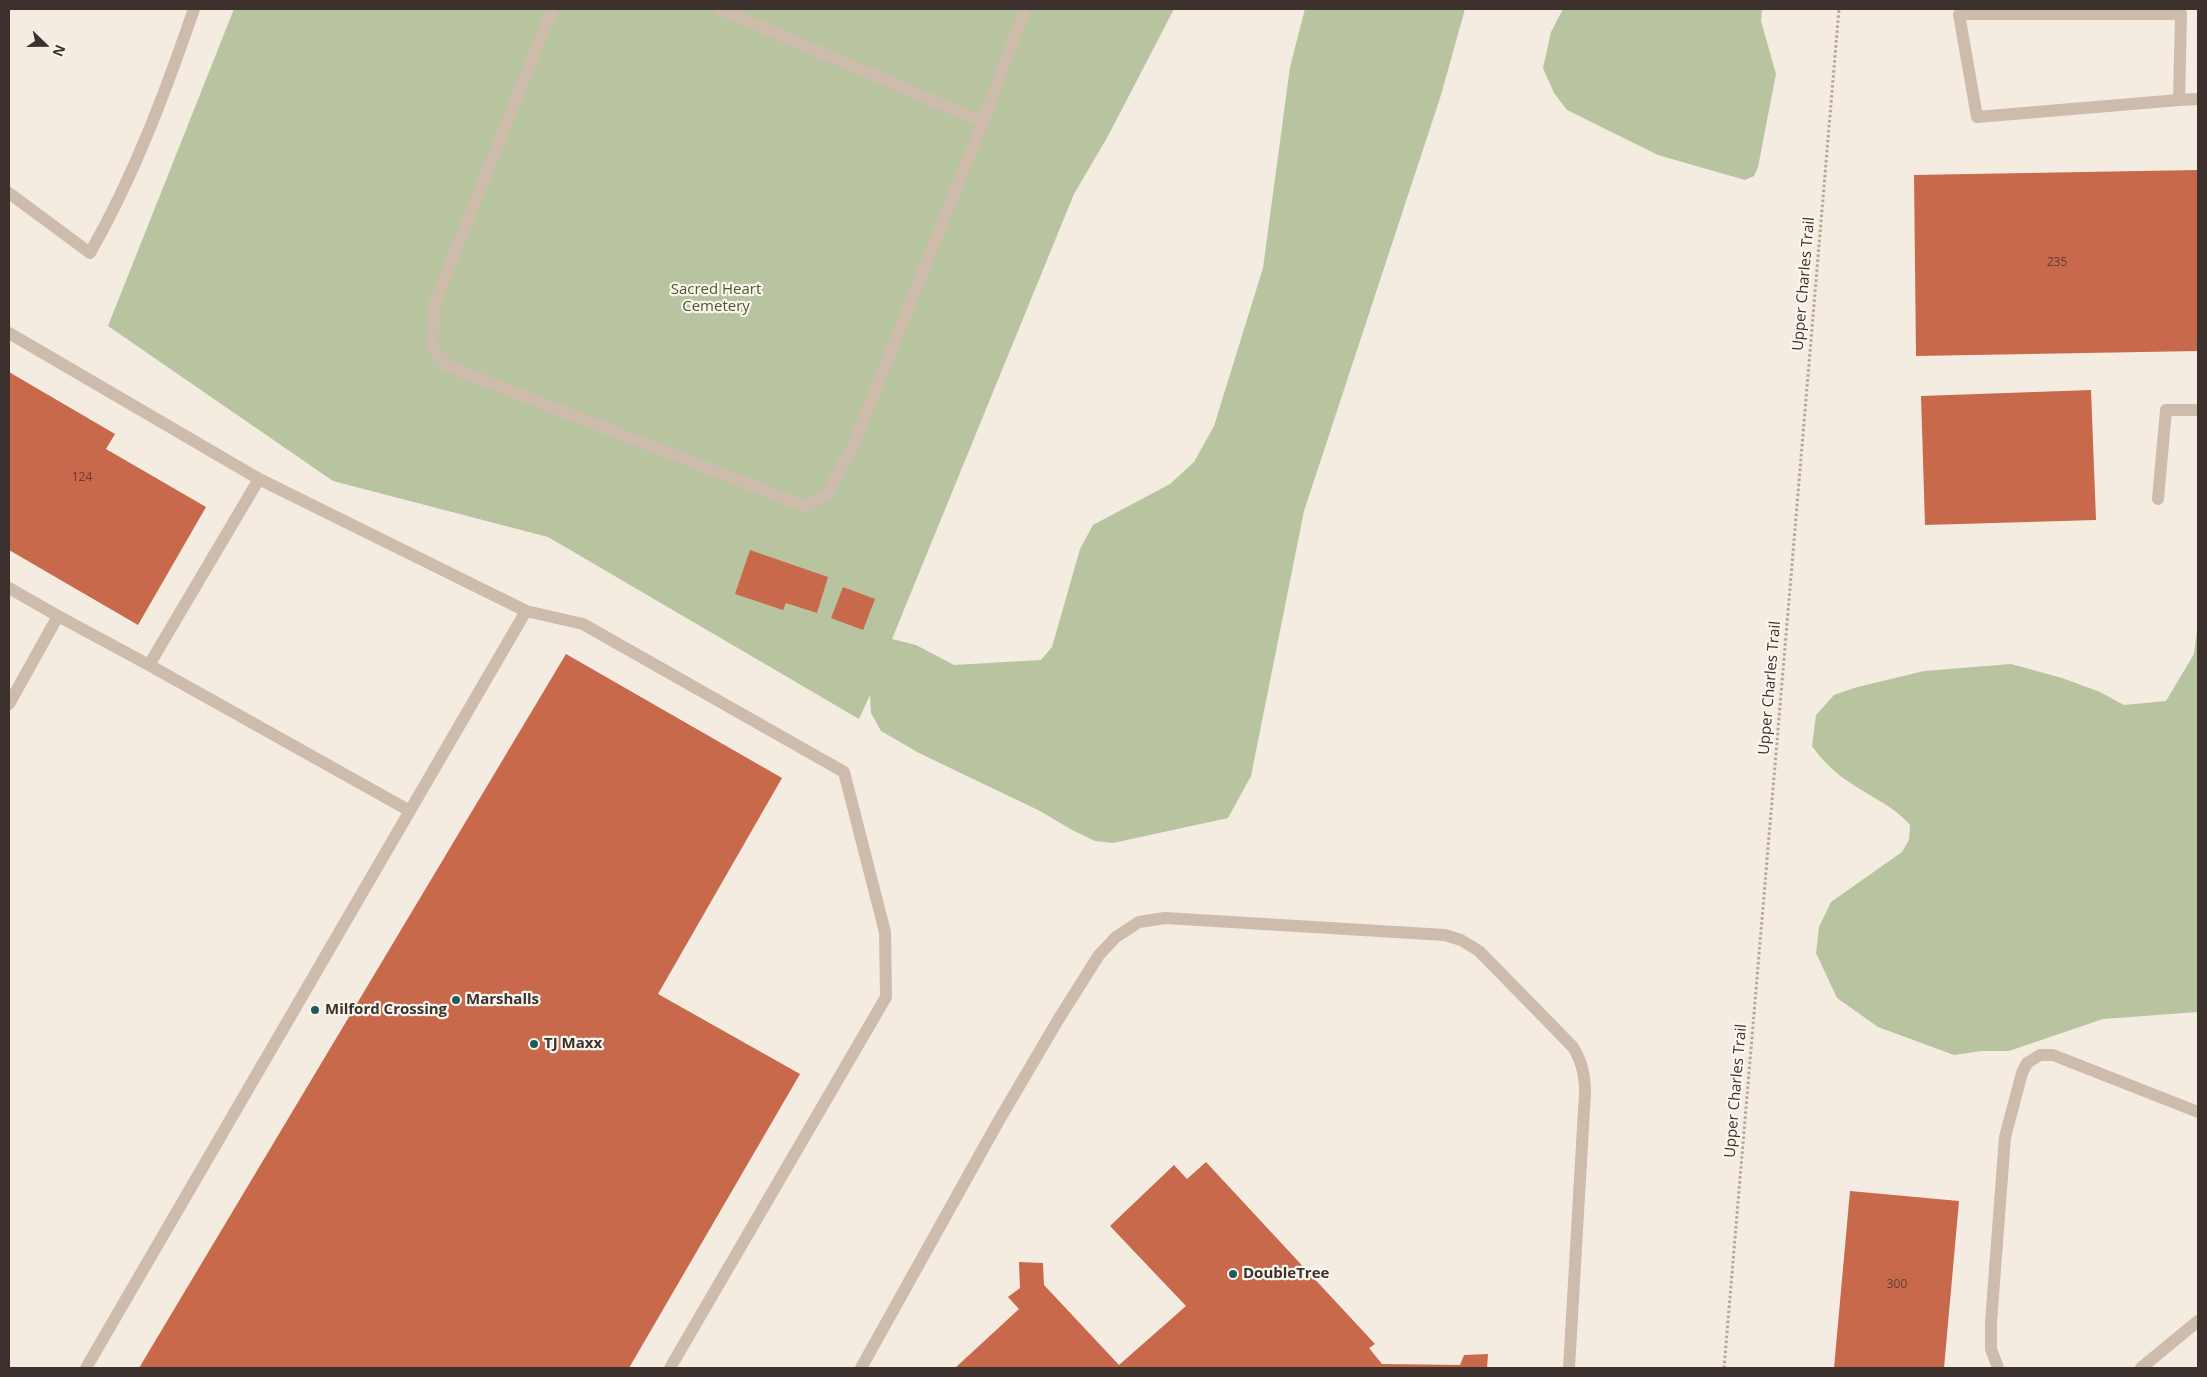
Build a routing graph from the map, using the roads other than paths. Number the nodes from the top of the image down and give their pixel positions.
1 (194, 9) edge
2 (552, 9) edge
3 (719, 9) edge
4 (1025, 9) edge
5 (2198, 98) edge
6 (2180, 100) junction
7 (983, 122) junction
8 (9, 193) edge
9 (9, 333) edge
10 (2198, 410) edge
11 (259, 479) junction
12 (2158, 499) dead end
13 (9, 588) edge
14 (526, 611) junction
15 (58, 616) junction
16 (149, 665) junction
17 (9, 704) edge
18 (410, 811) junction
19 (2198, 1112) edge
20 (2198, 1321) edge
21 (86, 1368) edge
22 (670, 1368) edge
23 (861, 1368) edge
24 (1569, 1368) edge
25 (1998, 1368) edge
26 (2141, 1368) edge

1 - 8 lane
2 - 7 lane
3 - 7 lane
4 - 7 lane
5 - 6 lane
6 - 6 lane
9 - 11 lane
10 - 12 lane
11 - 14 lane
11 - 16 lane
13 - 15 lane
14 - 18 lane
14 - 22 lane
15 - 16 lane
15 - 17 lane
16 - 18 lane
18 - 21 lane
19 - 25 lane
20 - 26 lane
23 - 24 lane

